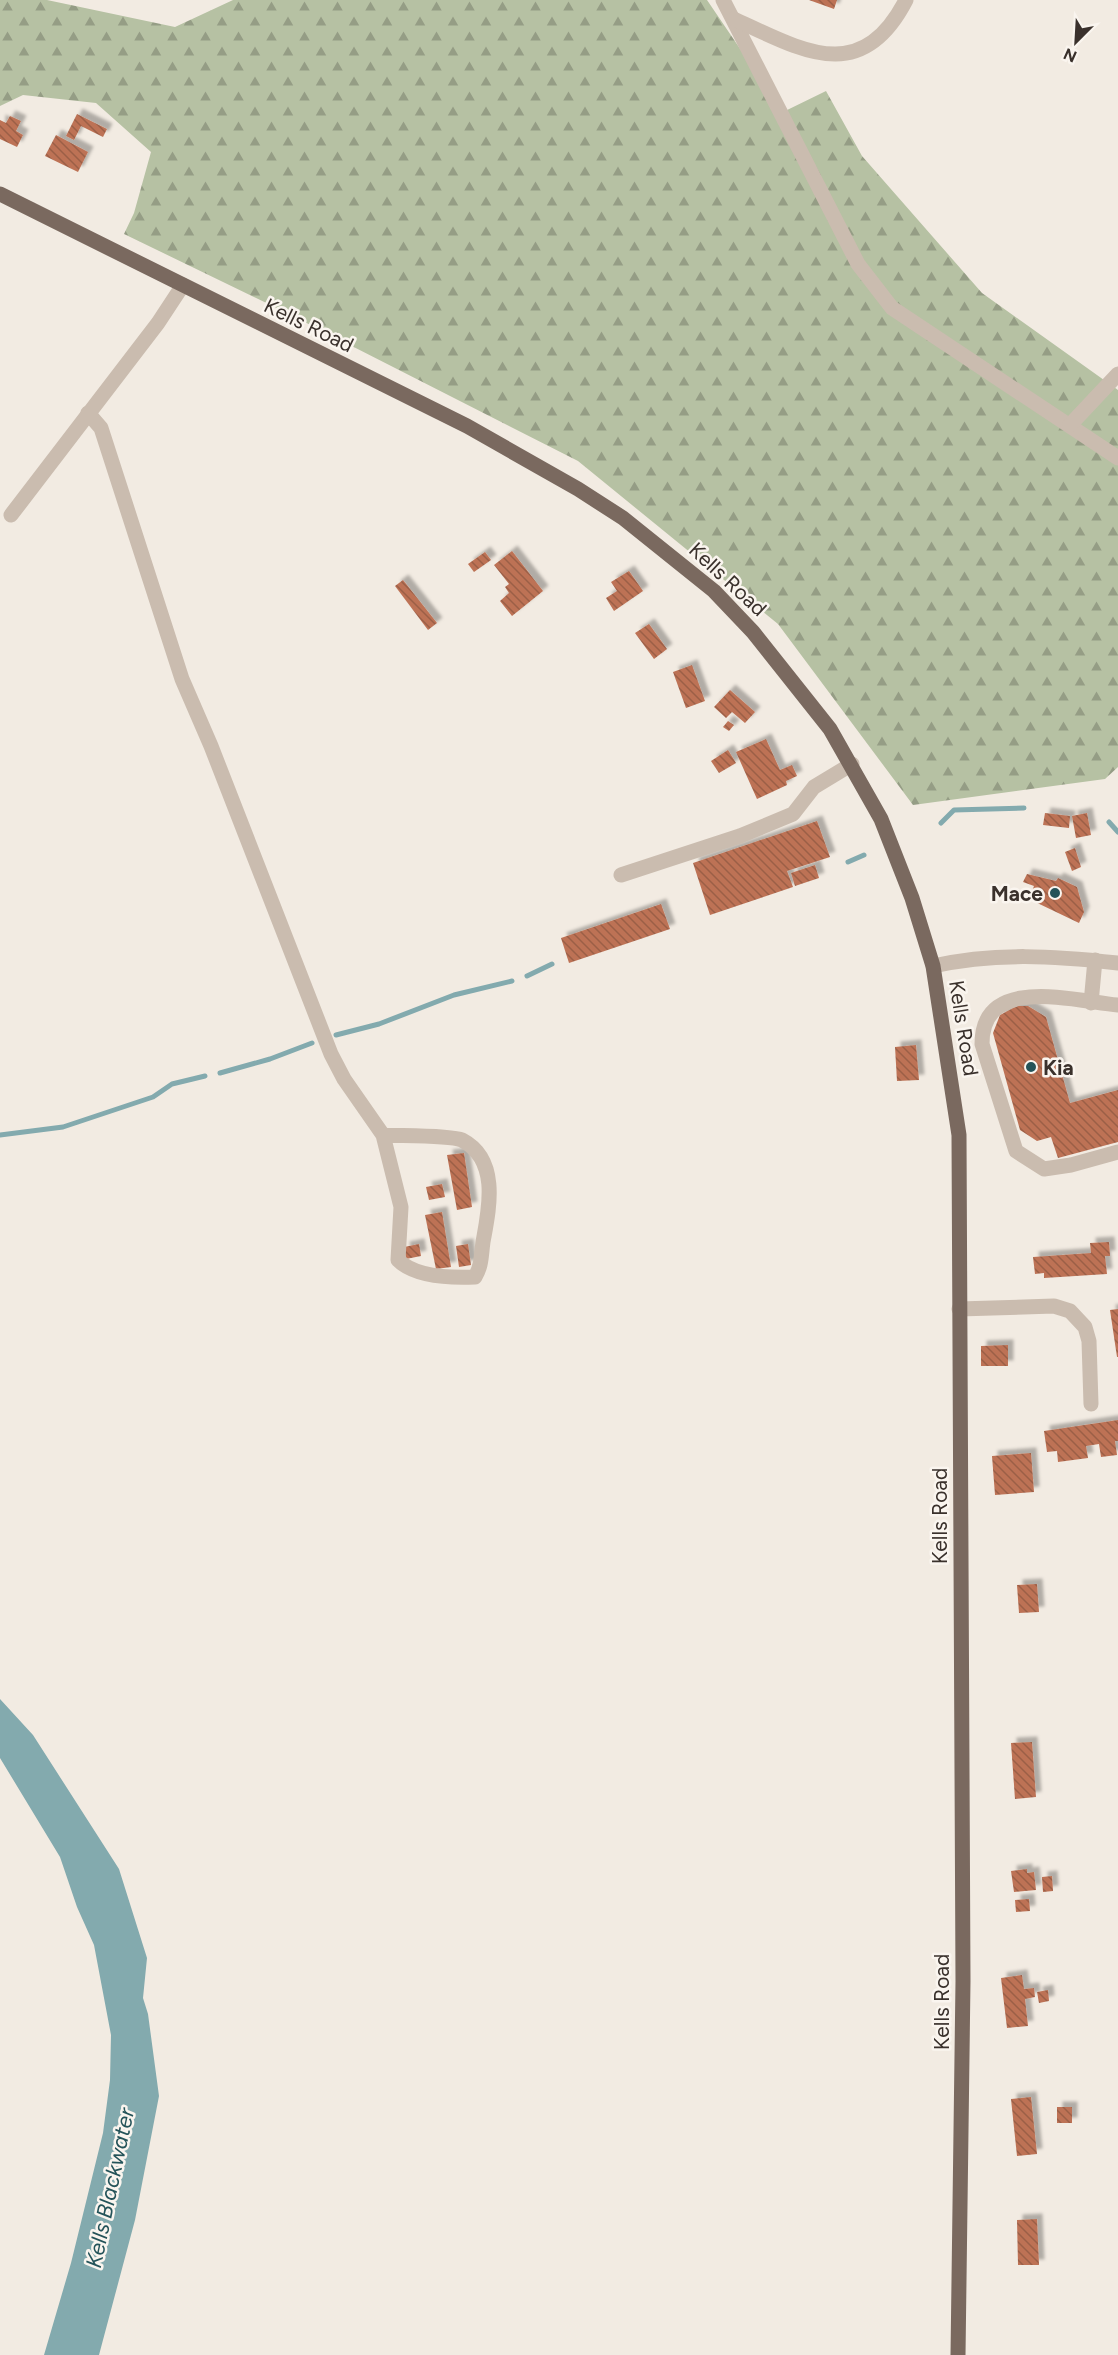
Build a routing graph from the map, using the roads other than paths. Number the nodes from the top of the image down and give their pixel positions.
1 (723, 0) edge
2 (906, 0) edge
3 (734, 19) junction
4 (0, 194) edge
5 (183, 285) junction
6 (1118, 374) edge
7 (88, 413) junction
8 (1070, 425) junction
9 (1118, 458) edge
10 (11, 515) dead end
11 (852, 764) junction
12 (621, 875) dead end
13 (1095, 960) junction
14 (1118, 963) edge
15 (933, 966) junction
16 (1091, 1003) junction
17 (1118, 1005) edge
18 (383, 1135) junction
19 (1118, 1152) edge
20 (959, 1309) junction
21 (1091, 1404) dead end
22 (958, 2355) edge

1 - 3 street
2 - 3 street
3 - 8 street
4 - 5 main road, Kells Road
5 - 7 street
5 - 11 main road, Kells Road
6 - 8 street
7 - 10 street
7 - 18 street
8 - 9 street
11 - 12 street
11 - 15 main road, Kells Road
13 - 14 street
13 - 15 street
13 - 16 street
15 - 20 main road, Kells Road
16 - 17 street
16 - 19 street
18 - 18 street
20 - 21 street
20 - 22 main road, Kells Road

